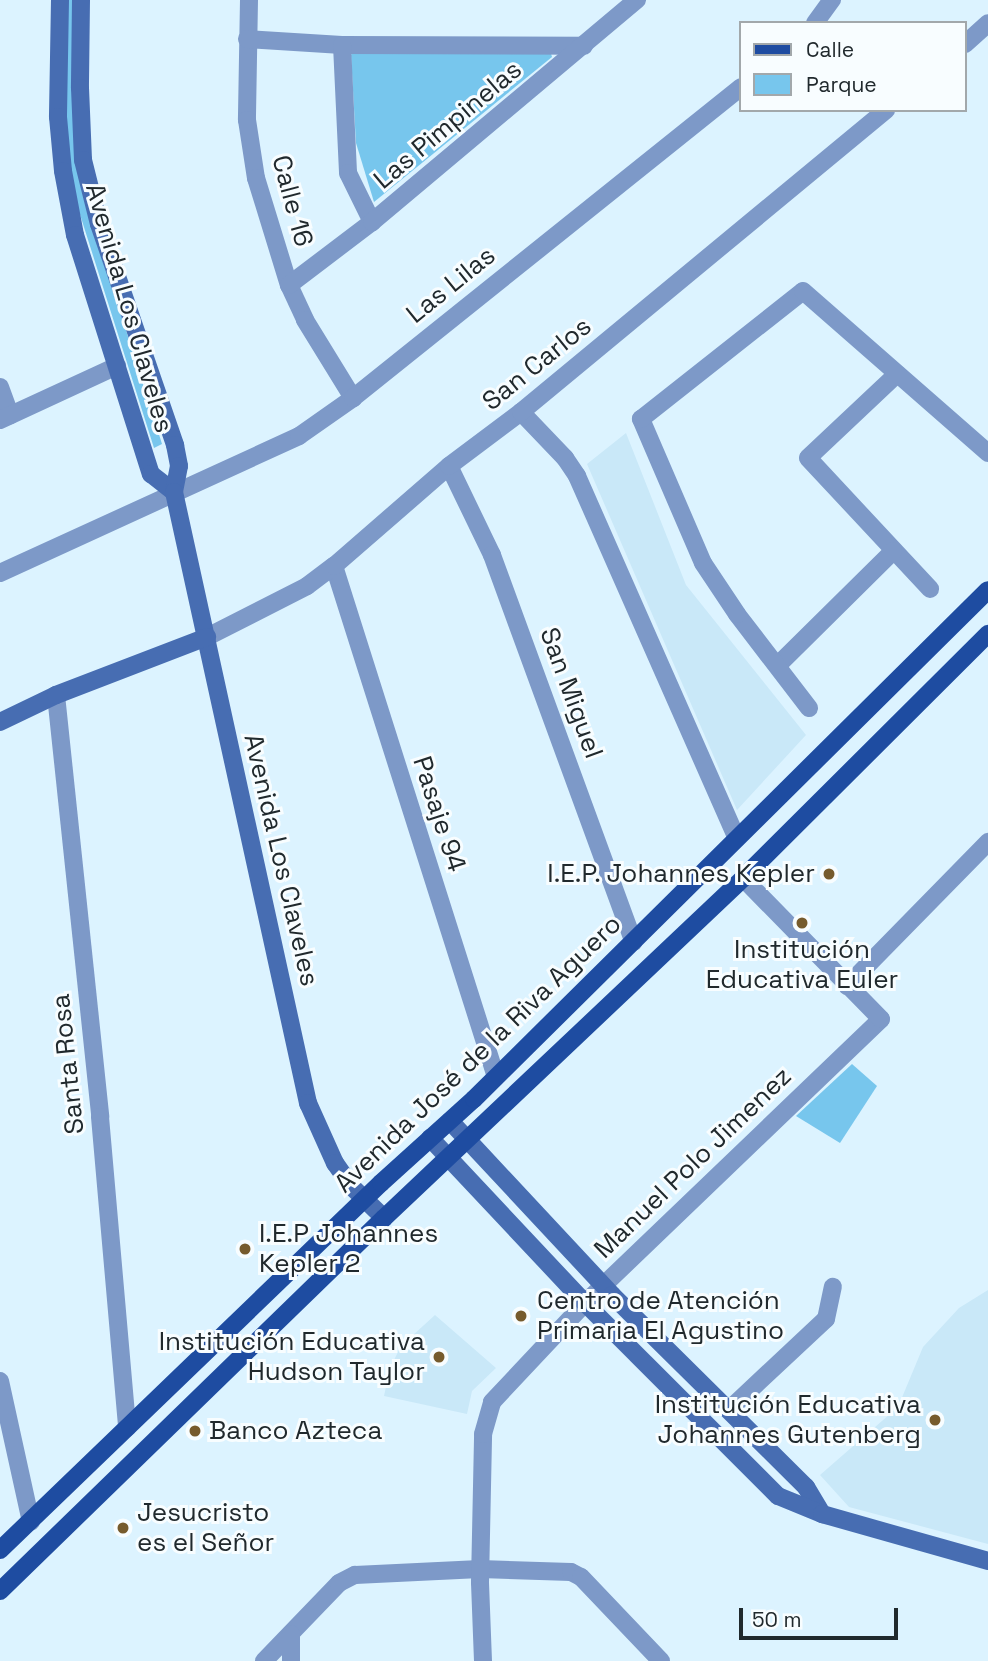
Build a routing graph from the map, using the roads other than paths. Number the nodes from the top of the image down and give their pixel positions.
1 (60, 0) edge
2 (81, 0) edge
3 (249, 0) edge
4 (637, 0) edge
5 (988, 23) edge
6 (247, 39) junction
7 (967, 42) edge
8 (342, 45) junction
9 (584, 46) junction
10 (740, 88) edge
11 (884, 112) edge
12 (372, 222) junction
13 (289, 285) junction
14 (117, 366) junction
15 (897, 374) junction
16 (0, 387) edge
17 (352, 398) junction
18 (521, 412) junction
19 (5, 418) edge
20 (988, 453) edge
21 (449, 466) junction
22 (174, 492) junction
23 (893, 551) junction
24 (334, 566) junction
25 (0, 573) edge
26 (930, 589) dead end
27 (988, 590) edge
28 (988, 634) edge
29 (207, 637) junction
30 (778, 664) junction
31 (56, 695) junction
32 (809, 708) dead end
33 (0, 722) edge
34 (737, 838) junction
35 (988, 842) edge
36 (743, 878) junction
37 (634, 942) junction
38 (847, 986) junction
39 (558, 1016) junction
40 (576, 1035) junction
41 (496, 1077) junction
42 (450, 1121) junction
43 (430, 1138) junction
44 (466, 1139) junction
45 (448, 1156) junction
46 (366, 1198) junction
47 (384, 1218) junction
48 (603, 1286) junction
49 (833, 1287) dead end
50 (585, 1303) junction
51 (0, 1381) edge
52 (731, 1407) junction
53 (709, 1427) junction
54 (127, 1428) junction
55 (822, 1514) junction
56 (31, 1522) junction
57 (0, 1550) edge
58 (988, 1561) edge
59 (480, 1569) junction
60 (0, 1591) edge
61 (291, 1634) junction
62 (264, 1661) edge
63 (291, 1661) edge
64 (483, 1661) edge
65 (662, 1661) edge

1 - 14 street, Avenida Los Claveles
2 - 22 street, Avenida Los Claveles
3 - 6 street, Calle 16
4 - 9 street, Las Pimpinelas
5 - 7 street
6 - 8 street
6 - 13 street, Calle 16
8 - 9 street
8 - 12 street
9 - 12 street, Las Pimpinelas
10 - 17 street, Las Lilas
11 - 18 street, San Carlos
12 - 13 street, Las Pimpinelas
13 - 17 street, Calle 16
14 - 19 street
14 - 22 street, Avenida Los Claveles
15 - 20 street
15 - 23 street
15 - 30 street
16 - 19 street
17 - 22 street, Las Lilas
18 - 21 street, San Carlos
18 - 34 street
21 - 24 street, San Carlos
21 - 37 street, San Miguel
22 - 25 street, Las Lilas
22 - 29 street, Avenida Los Claveles
23 - 26 street
23 - 30 street
24 - 29 street, San Carlos
24 - 41 street, Pasaje 94
27 - 34 main road, Avenida José de la Riva Aguero
28 - 36 main road, Avenida José de la Riva Aguero
29 - 31 street
29 - 46 street, Avenida Los Claveles
30 - 32 street
31 - 33 street
31 - 54 street, Santa Rosa
34 - 37 main road, Avenida José de la Riva Aguero
35 - 38 street
36 - 38 street
36 - 40 main road, Avenida José de la Riva Aguero
37 - 39 main road, Avenida José de la Riva Aguero
38 - 48 street, Manuel Polo Jimenez
39 - 40 main road
39 - 41 main road, Avenida José de la Riva Aguero
40 - 44 main road, Avenida José de la Riva Aguero
41 - 42 main road, Avenida José de la Riva Aguero
42 - 43 main road, Avenida José de la Riva Aguero
42 - 44 street
43 - 45 street
43 - 46 main road, Avenida José de la Riva Aguero
44 - 45 main road, Avenida José de la Riva Aguero
44 - 48 street
45 - 47 main road, Avenida José de la Riva Aguero
45 - 50 street
46 - 47 street, Avenida Los Claveles
46 - 54 main road, Avenida José de la Riva Aguero
47 - 60 main road, Avenida José de la Riva Aguero
48 - 50 street, Manuel Polo Jimenez
48 - 52 street
49 - 52 street
50 - 53 street
50 - 59 street, Manuel Polo Jimenez
51 - 56 street
52 - 53 street
52 - 55 street
53 - 55 street
54 - 56 main road, Avenida José de la Riva Aguero
55 - 58 street
56 - 57 main road, Avenida José de la Riva Aguero
59 - 61 street
59 - 64 street, Manuel Polo Jimenez
59 - 65 street
61 - 62 street
61 - 63 street

